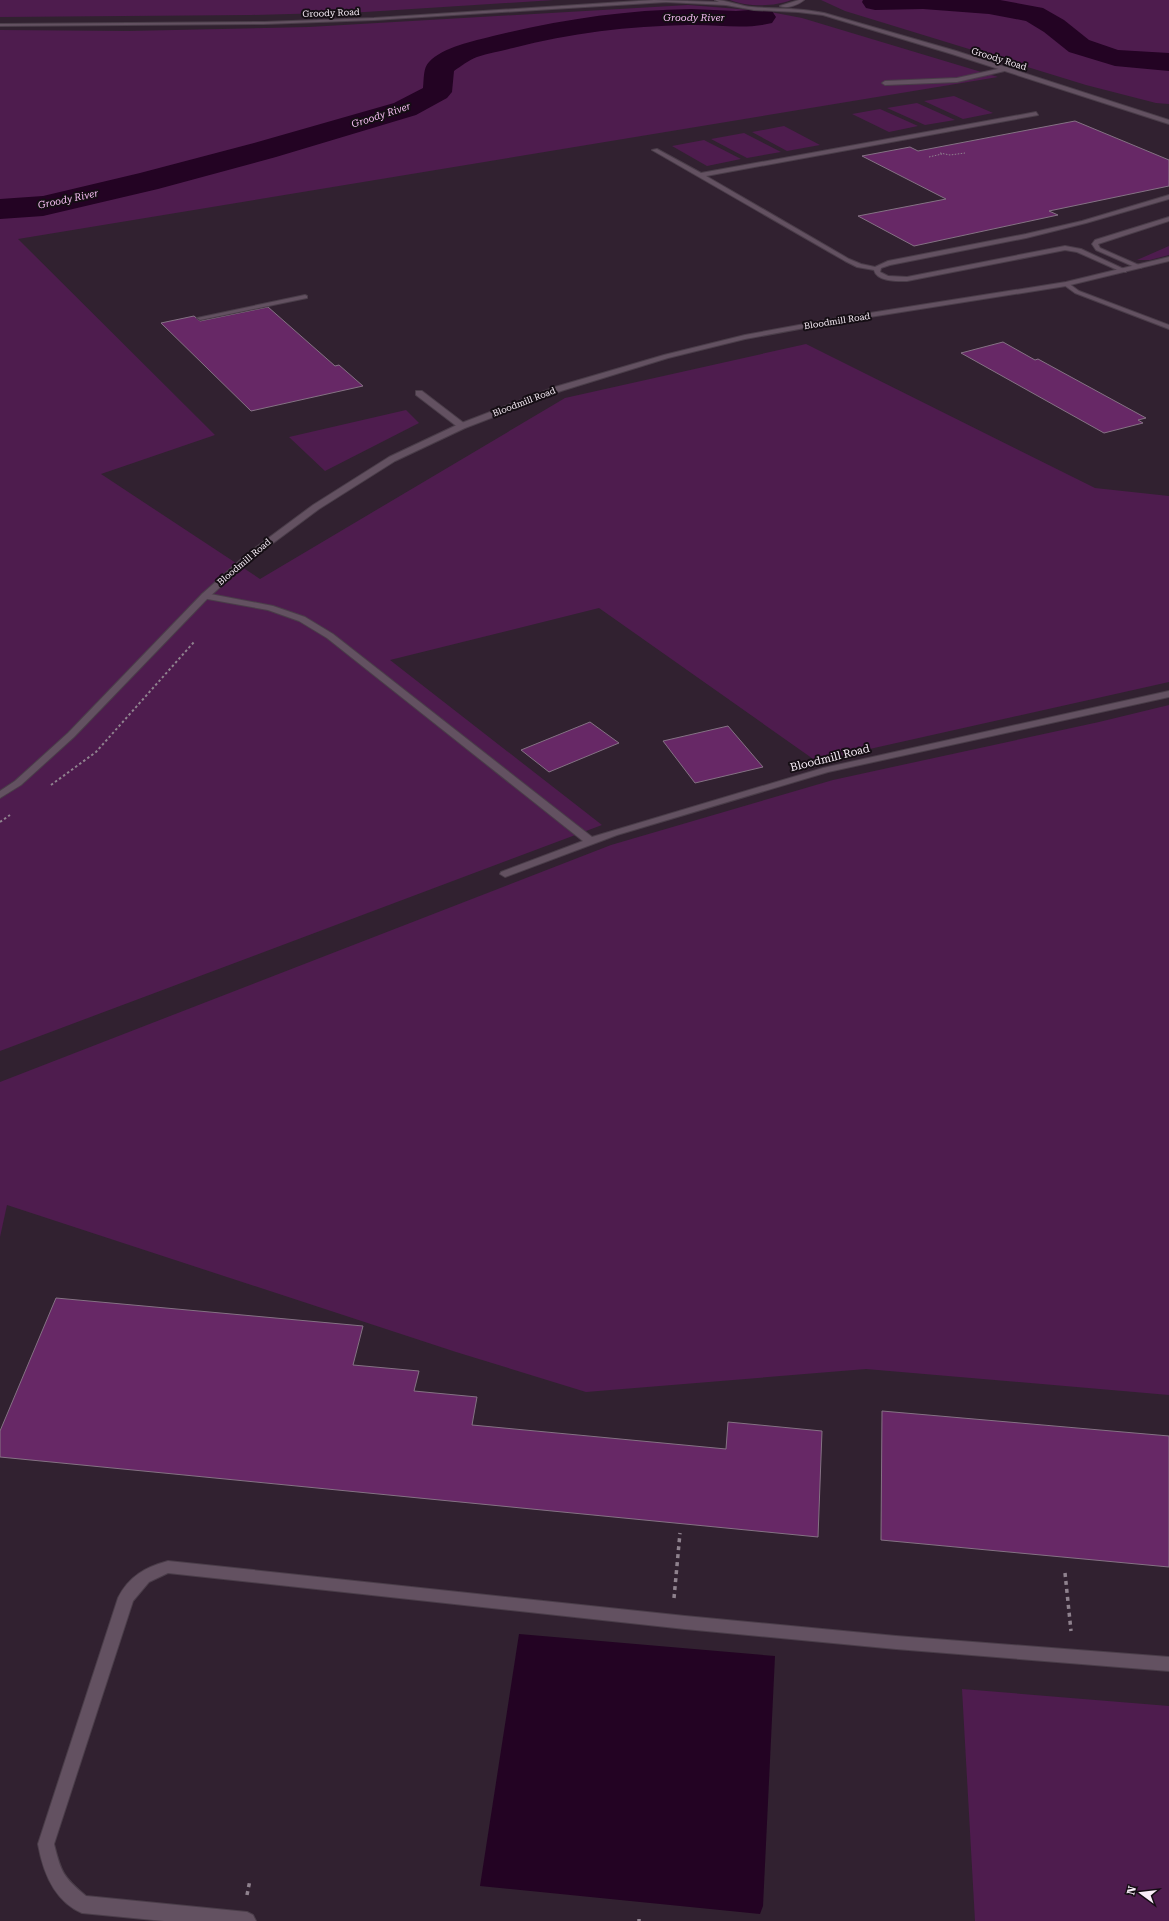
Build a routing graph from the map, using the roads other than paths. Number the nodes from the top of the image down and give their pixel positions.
1 (676, 0) edge
2 (717, 0) edge
3 (802, 0) edge
4 (661, 2) junction
5 (728, 4) junction
6 (763, 8) junction
7 (822, 13) junction
8 (0, 25) edge
9 (1007, 69) junction
10 (885, 83) dead end
11 (1036, 114) dead end
12 (1169, 122) edge
13 (655, 150) dead end
14 (701, 175) junction
15 (1169, 197) edge
16 (1169, 219) edge
17 (1169, 259) edge
18 (1139, 267) junction
19 (877, 269) junction
20 (1124, 271) junction
21 (1066, 284) junction
22 (305, 297) dead end
23 (200, 318) dead end
24 (1169, 328) edge
25 (419, 393) dead end
26 (462, 426) junction
27 (205, 596) junction
28 (1169, 694) edge
29 (0, 795) edge
30 (590, 841) junction
31 (505, 874) dead end
32 (1169, 1664) edge
33 (247, 1921) edge

1 - 4 street
2 - 5 street
3 - 6 street
3 - 7 street
4 - 5 street
4 - 8 street, Groody Road
5 - 6 street
6 - 7 street
7 - 9 street, Groody Road
9 - 10 street
9 - 12 street, Groody Road
11 - 14 street
13 - 14 street
14 - 19 street
15 - 19 street
16 - 18 street
17 - 18 street, Bloodmill Road
18 - 20 street, Bloodmill Road
19 - 20 street
20 - 21 street, Bloodmill Road
21 - 24 street
21 - 26 street, Bloodmill Road
22 - 23 street
25 - 26 street
26 - 27 street, Bloodmill Road
27 - 29 street, Bloodmill Road
27 - 30 street
28 - 30 street, Bloodmill Road
30 - 31 street, Bloodmill Road
32 - 33 street

